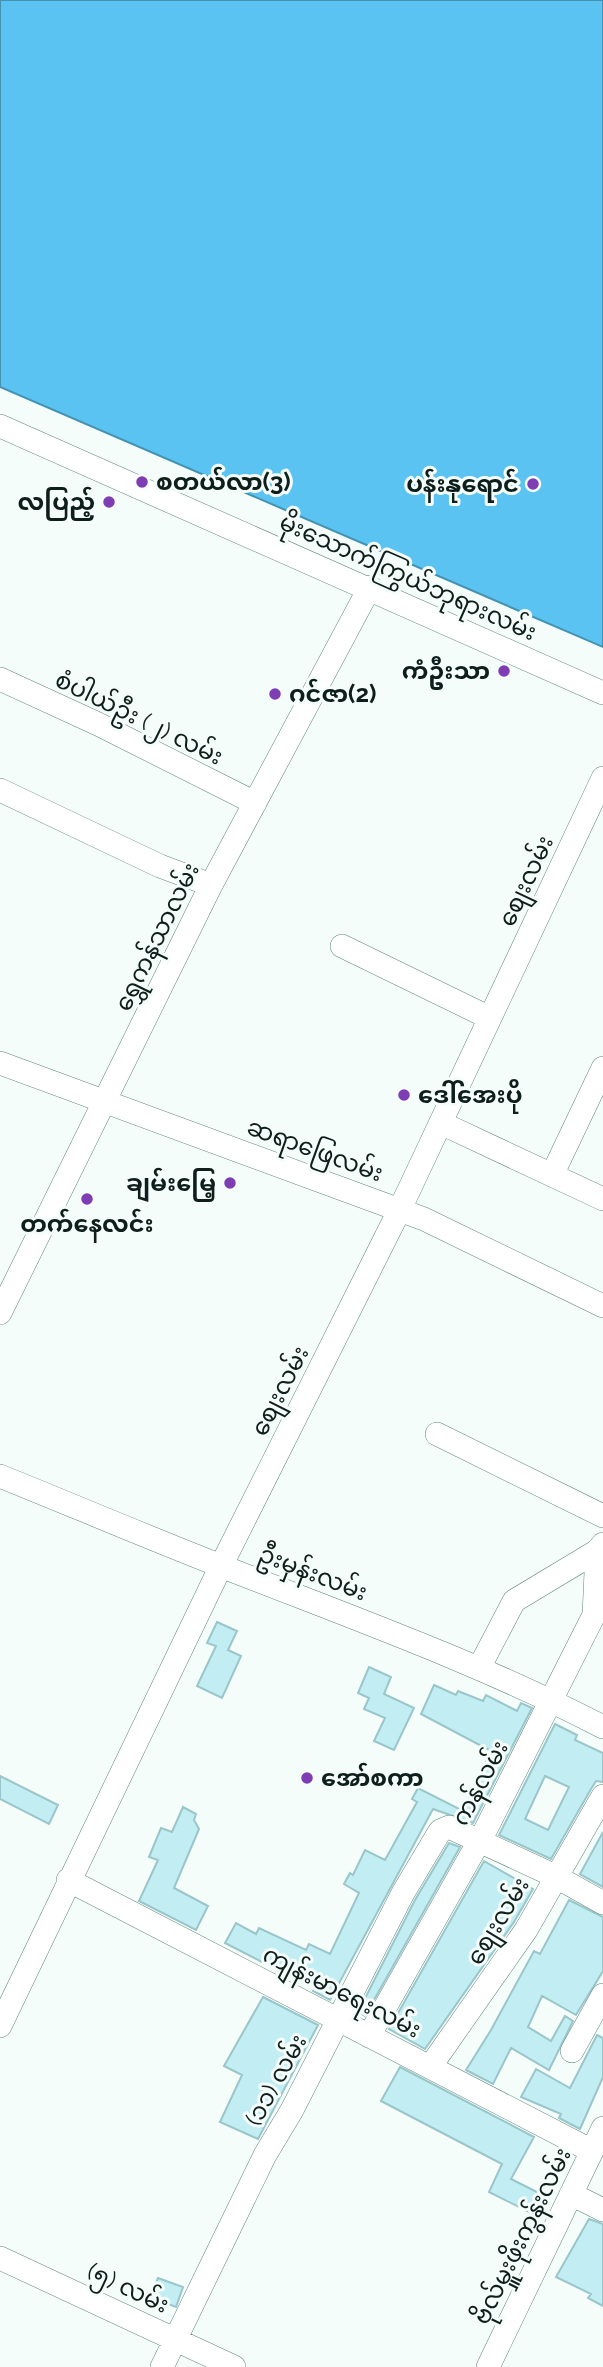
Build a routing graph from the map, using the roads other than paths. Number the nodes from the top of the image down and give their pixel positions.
1 (0, 426) edge
2 (370, 587) junction
3 (0, 679) edge
4 (603, 693) edge
5 (603, 778) edge
6 (0, 790) edge
7 (254, 803) junction
8 (211, 885) junction
9 (342, 946) dead end
10 (490, 1018) junction
11 (0, 1063) edge
12 (603, 1068) edge
13 (105, 1103) junction
14 (441, 1123) junction
15 (552, 1175) junction
16 (603, 1199) edge
17 (400, 1209) junction
18 (603, 1306) edge
19 (0, 1314) edge
20 (437, 1434) dead end
21 (0, 1476) edge
22 (603, 1516) edge
23 (600, 1547) edge
24 (220, 1566) junction
25 (479, 1668) junction
26 (553, 1701) junction
27 (603, 1727) edge
28 (603, 1796) edge
29 (480, 1839) junction
30 (555, 1876) junction
31 (68, 1880) junction
32 (603, 1903) edge
33 (603, 1995) edge
34 (338, 2020) junction
35 (0, 2026) edge
36 (369, 2036) junction
37 (572, 2051) dead end
38 (430, 2067) junction
39 (603, 2128) edge
40 (592, 2151) junction
41 (571, 2194) junction
42 (603, 2210) edge
43 (0, 2258) edge
44 (176, 2339) junction
45 (162, 2367) edge
46 (234, 2367) edge
47 (488, 2367) edge

1 - 2 street, မိုးသောက်ကြွယ်ဘုရားလမ်း
2 - 4 street, မိုးသောက်ကြွယ်ဘုရားလမ်း
2 - 7 street, ‌ရွှေကန်သာလမ်း
3 - 7 street, စံပါယ်ဦး (၂) လမ်း
5 - 10 street, စျေးလမ်း
6 - 8 street
7 - 8 street, ‌ရွှေကန်သာလမ်း
8 - 13 street, ‌ရွှေကန်သာလမ်း
9 - 10 street
10 - 14 street, စျေးလမ်း
11 - 13 street, ဆရာဖြေလမ်း
12 - 15 street
13 - 17 street, ဆရာဖြေလမ်း
13 - 19 street, ‌ရွှေကန်သာလမ်း
14 - 15 street
14 - 17 street, စျေးလမ်း
15 - 16 street
17 - 18 street, ဆရာဖြေလမ်း
17 - 24 street, စျေးလမ်း
20 - 22 street
21 - 24 street, ဦးမှန်းလမ်း
23 - 25 street
23 - 26 street, ကန်လမ်း
24 - 25 street, ဦးမှန်းလမ်း
24 - 31 street, စျေးလမ်း
25 - 26 street, ဦးမှန်းလမ်း
26 - 27 street, ဦးမှန်းလမ်း
26 - 29 street, ကန်လမ်း
28 - 30 street, စျေးလမ်း
29 - 30 street
29 - 34 street, (၁၁) လမ်း
29 - 36 street, ကန်လမ်း
30 - 32 street
30 - 38 street, စျေးလမ်း
31 - 34 street, ကျန်းမာရေးလမ်း
31 - 35 street, စျေးလမ်း
33 - 37 street
34 - 36 street, ကျန်းမာရေးလမ်း
34 - 44 street, (၁၁) လမ်း
36 - 38 street, ကျန်းမာရေးလမ်း
38 - 40 street, ကျန်းမာရေးလမ်း
39 - 40 street, ဗိုလ်မှူးဖိုးကွန်းလမ်း
40 - 41 street, ဗိုလ်မှူးဖိုးကွန်းလမ်း
41 - 42 street
41 - 47 street, ဗိုလ်မှူးဖိုးကွန်းလမ်း
43 - 44 street, (၅) လမ်း
44 - 45 street, (၁၁) လမ်း
44 - 46 street, (၅) လမ်း

